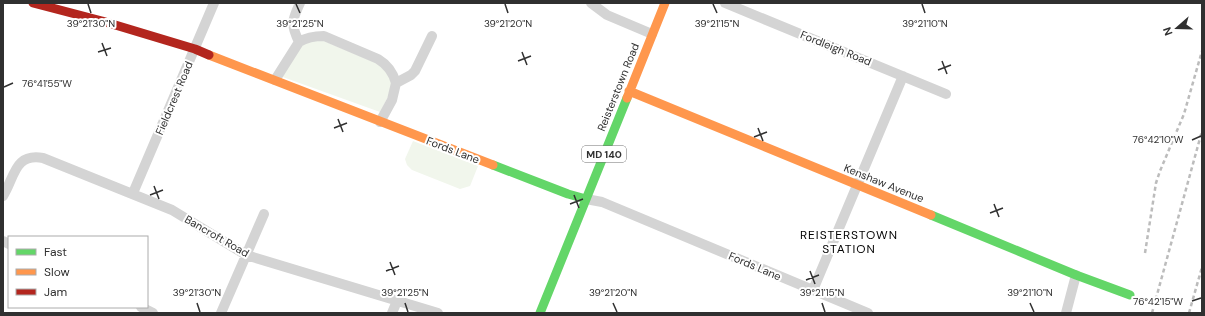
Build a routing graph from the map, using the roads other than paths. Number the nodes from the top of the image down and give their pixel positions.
1 (33, 3) edge
2 (214, 3) edge
3 (300, 3) edge
4 (591, 3) edge
5 (665, 3) edge
6 (725, 3) edge
7 (652, 34) junction
8 (432, 36) dead end
9 (299, 42) junction
10 (195, 49) junction
11 (903, 76) junction
12 (275, 80) junction
13 (396, 83) junction
14 (629, 91) junction
15 (946, 94) dead end
16 (380, 122) junction
17 (857, 185) junction
18 (133, 193) junction
19 (3, 196) edge
20 (586, 198) junction
21 (264, 214) dead end
22 (246, 255) junction
23 (1076, 275) junction
24 (813, 290) junction
25 (1130, 295) dead end
26 (397, 301) junction
27 (143, 308) edge
28 (153, 313) edge
29 (221, 313) edge
30 (392, 313) edge
31 (438, 313) edge
32 (540, 313) edge
33 (868, 313) edge
34 (1066, 313) edge

1 - 10 street, Fords Lane
2 - 10 street, Fieldcrest Road
3 - 9 street
4 - 7 street
5 - 7 street, Reisterstown Road / MD 140
6 - 11 street, Fordleigh Road
7 - 14 street, Reisterstown Road / MD 140
8 - 13 street
9 - 12 street
9 - 13 street
10 - 12 street, Fords Lane
10 - 18 street, Fieldcrest Road
11 - 15 street, Fordleigh Road
11 - 17 street
12 - 16 street, Fords Lane
13 - 16 street
14 - 17 street, Kenshaw Avenue
14 - 20 street, Reisterstown Road / MD 140
16 - 20 street, Fords Lane
17 - 23 street, Kenshaw Avenue
17 - 24 street
18 - 19 street, Bancroft Road
18 - 22 street, Bancroft Road
20 - 24 street, Fords Lane
20 - 32 street, Reisterstown Road / MD 140
21 - 22 street
22 - 26 street, Bancroft Road
22 - 29 street
23 - 25 street, Kenshaw Avenue
23 - 34 street
24 - 33 street, Fords Lane
26 - 30 street
26 - 31 street, Bancroft Road
27 - 28 street

